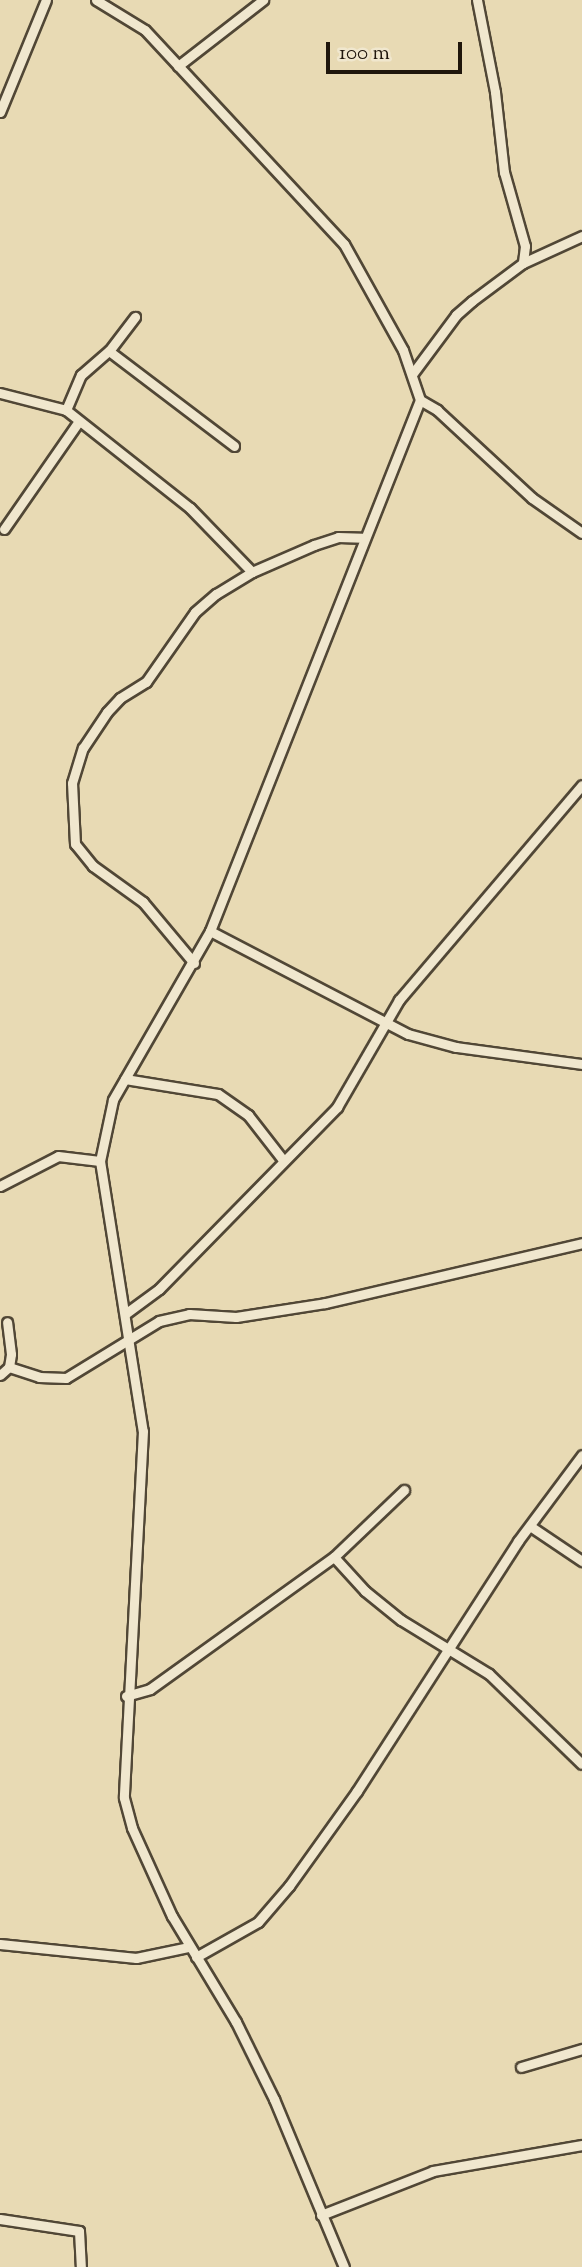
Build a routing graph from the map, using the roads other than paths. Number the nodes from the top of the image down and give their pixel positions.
1 (47, 0) edge
2 (96, 0) edge
3 (263, 0) edge
4 (477, 0) edge
5 (178, 66) junction
6 (0, 112) edge
7 (582, 236) edge
8 (523, 263) junction
9 (135, 317) dead end
10 (109, 351) junction
11 (414, 373) junction
12 (0, 393) edge
13 (420, 400) junction
14 (66, 410) junction
15 (79, 421) junction
16 (234, 446) dead end
17 (4, 529) dead end
18 (582, 533) edge
19 (362, 537) junction
20 (252, 572) junction
21 (582, 785) edge
22 (210, 931) junction
23 (194, 963) junction
24 (384, 1026) junction
25 (582, 1065) edge
26 (125, 1079) junction
27 (283, 1160) junction
28 (100, 1161) junction
29 (0, 1186) edge
30 (582, 1243) edge
31 (125, 1314) junction
32 (8, 1322) dead end
33 (128, 1336) junction
34 (9, 1367) junction
35 (0, 1375) edge
36 (582, 1455) edge
37 (404, 1490) dead end
38 (530, 1526) junction
39 (334, 1558) junction
40 (582, 1561) edge
41 (449, 1647) junction
42 (126, 1696) junction
43 (582, 1765) edge
44 (1, 1946) edge
45 (188, 1947) junction
46 (196, 1957) junction
47 (582, 2049) edge
48 (521, 2067) dead end
49 (582, 2145) edge
50 (321, 2215) junction
51 (0, 2220) edge
52 (81, 2267) edge
53 (344, 2267) edge

1 - 6 street
2 - 5 street
3 - 5 street
4 - 8 street
5 - 11 street
7 - 8 street
8 - 11 street
9 - 10 street
10 - 14 street
10 - 16 street
11 - 13 street
12 - 14 street
13 - 18 street
13 - 19 street
14 - 15 street
15 - 17 street
15 - 20 street
19 - 20 street
19 - 22 street
20 - 23 street
21 - 24 street
22 - 23 street
22 - 24 street
23 - 26 street
24 - 25 street
24 - 27 street
26 - 27 street
26 - 28 street
27 - 31 street
28 - 29 street
28 - 31 street
30 - 33 street
31 - 33 street
32 - 34 street
33 - 34 street
33 - 42 street
34 - 35 street
36 - 38 street
37 - 39 street
38 - 40 street
38 - 41 street
39 - 41 street
39 - 42 street
41 - 43 street
41 - 46 street
42 - 45 street
44 - 45 street
45 - 46 street
46 - 50 street
47 - 48 street
49 - 50 street
50 - 53 street
51 - 52 street

